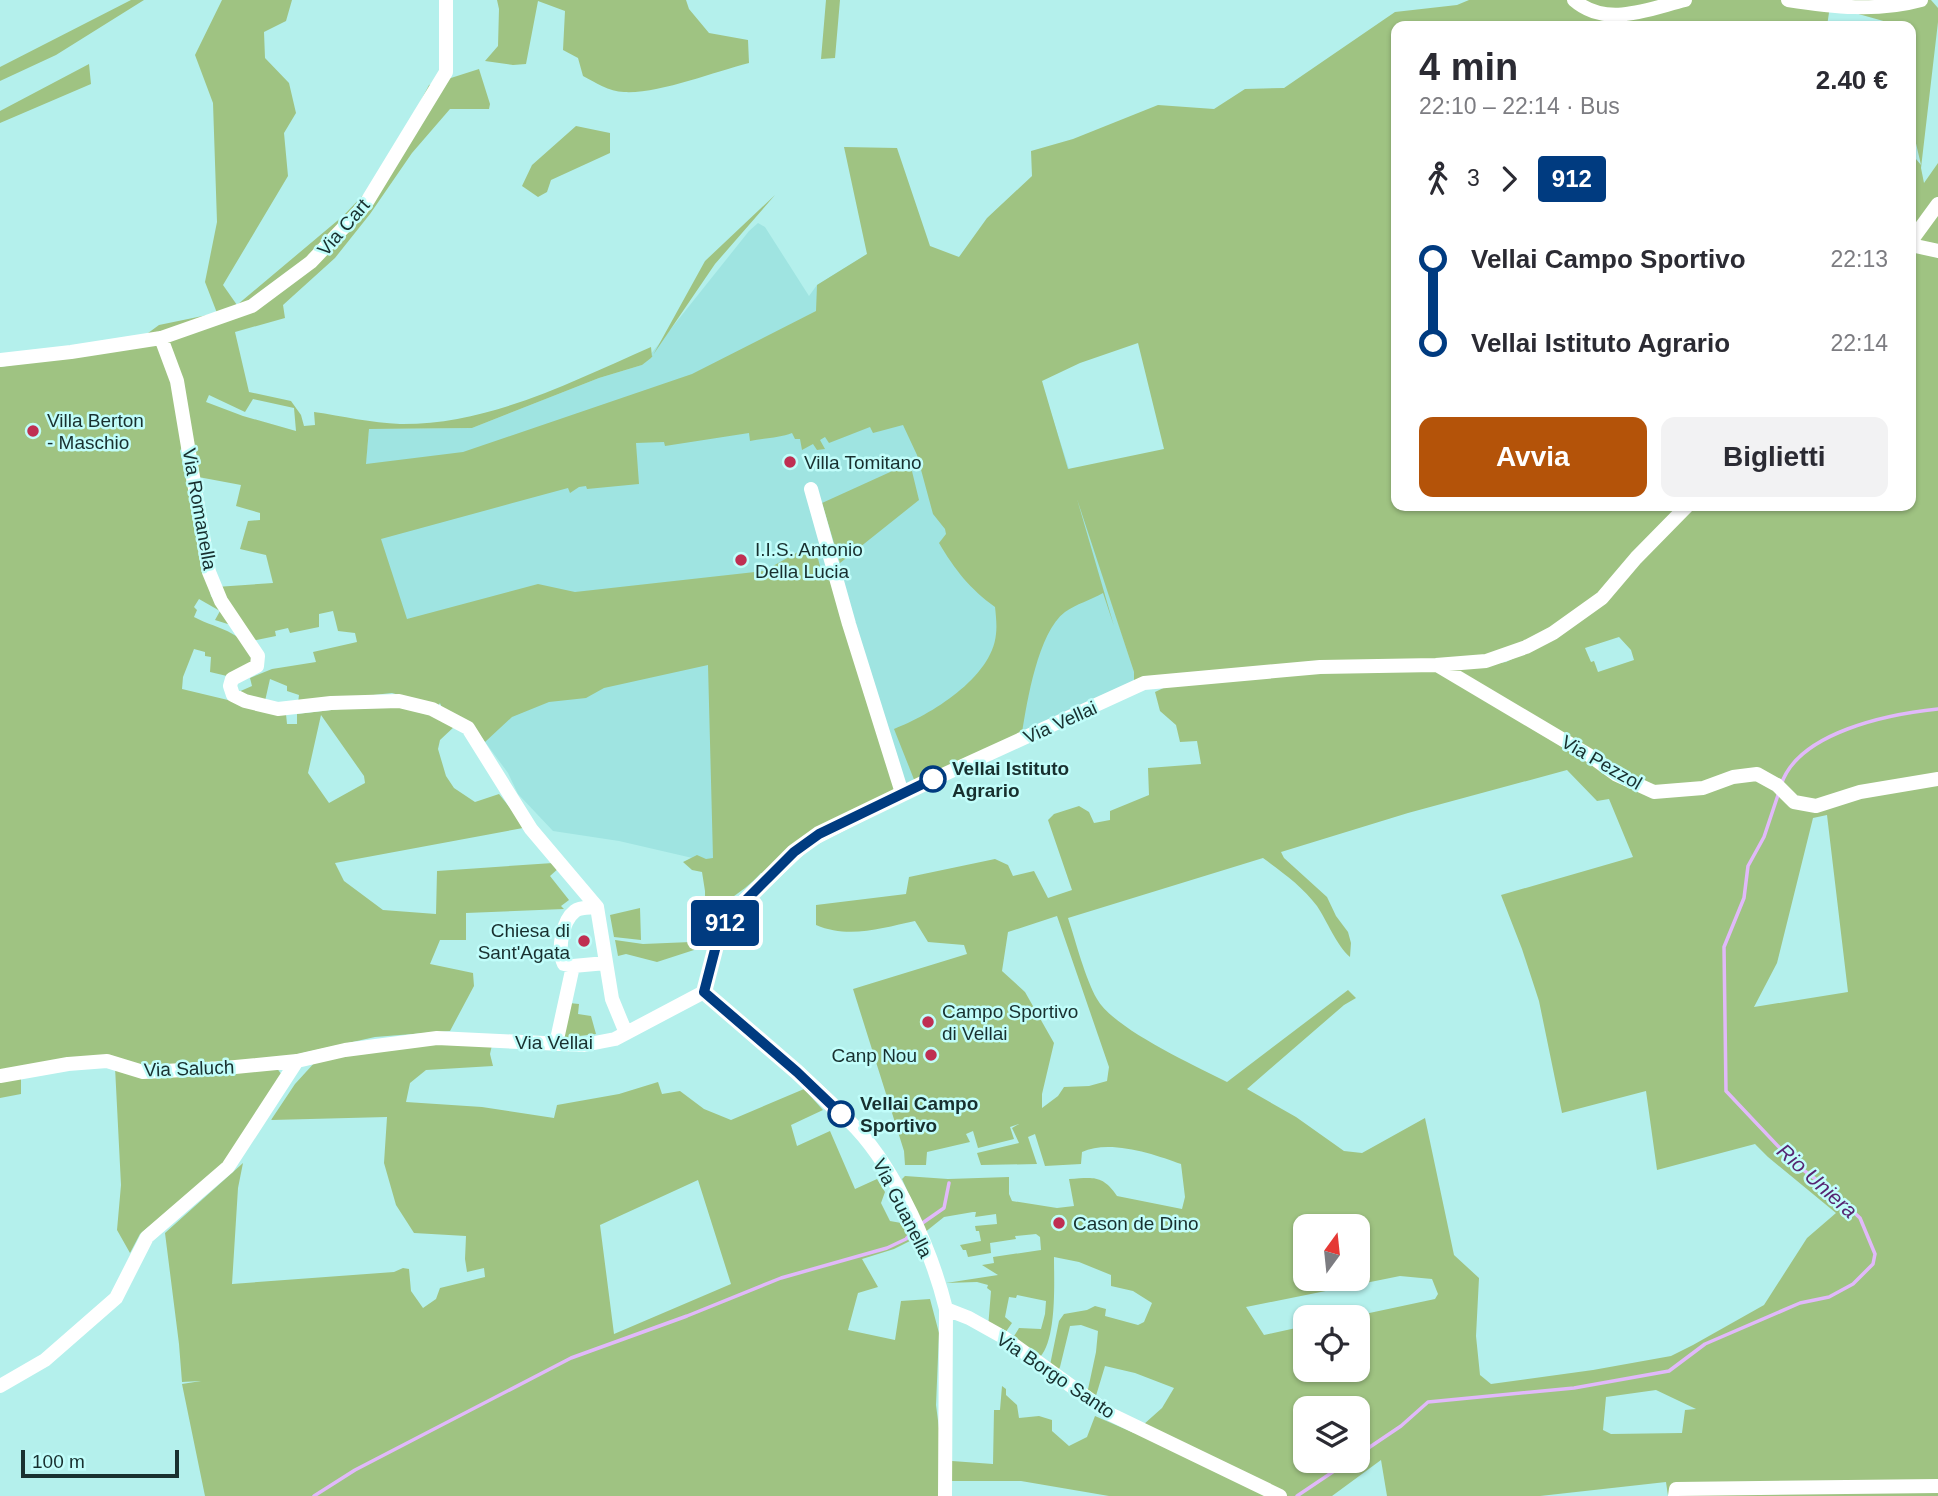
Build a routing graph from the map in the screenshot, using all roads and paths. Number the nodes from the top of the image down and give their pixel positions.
1 (446, 0) edge
2 (1574, 0) edge
3 (1685, 0) edge
4 (1788, 0) edge
5 (1921, 0) edge
6 (1938, 204) edge
7 (1916, 236) edge
8 (1916, 244) edge
9 (1938, 251) edge
10 (161, 338) junction
11 (0, 359) edge
12 (811, 489) dead end
13 (1682, 511) edge
14 (1436, 665) junction
15 (1938, 779) edge
16 (902, 793) junction
17 (597, 907) junction
18 (606, 963) junction
19 (573, 966) junction
20 (704, 992) junction
21 (626, 1033) junction
22 (556, 1044) junction
23 (297, 1061) junction
24 (0, 1076) edge
25 (946, 1310) junction
26 (0, 1386) edge
27 (1938, 1486) edge
28 (945, 1496) edge
29 (1280, 1496) edge
30 (1675, 1496) edge

1 - 10 street, Via Cart
2 - 3 street
4 - 5 street
6 - 7 street
8 - 9 street
10 - 11 street, Via Cart
10 - 17 street, Via Romanella
12 - 16 street
13 - 14 street, Via Vellai
14 - 15 street, Via Pezzol
14 - 16 street, Via Vellai
16 - 20 street, Via Vellai
17 - 18 street
17 - 19 street
18 - 19 street
18 - 21 street
19 - 22 street
20 - 21 street, Via Vellai
20 - 25 street, Via Guanella
21 - 22 street, Via Vellai
22 - 23 street, Via Vellai
23 - 24 street, Via Saluch
23 - 26 street
25 - 28 street, Via Guanella
25 - 29 street, Via Borgo Santo
27 - 30 street

